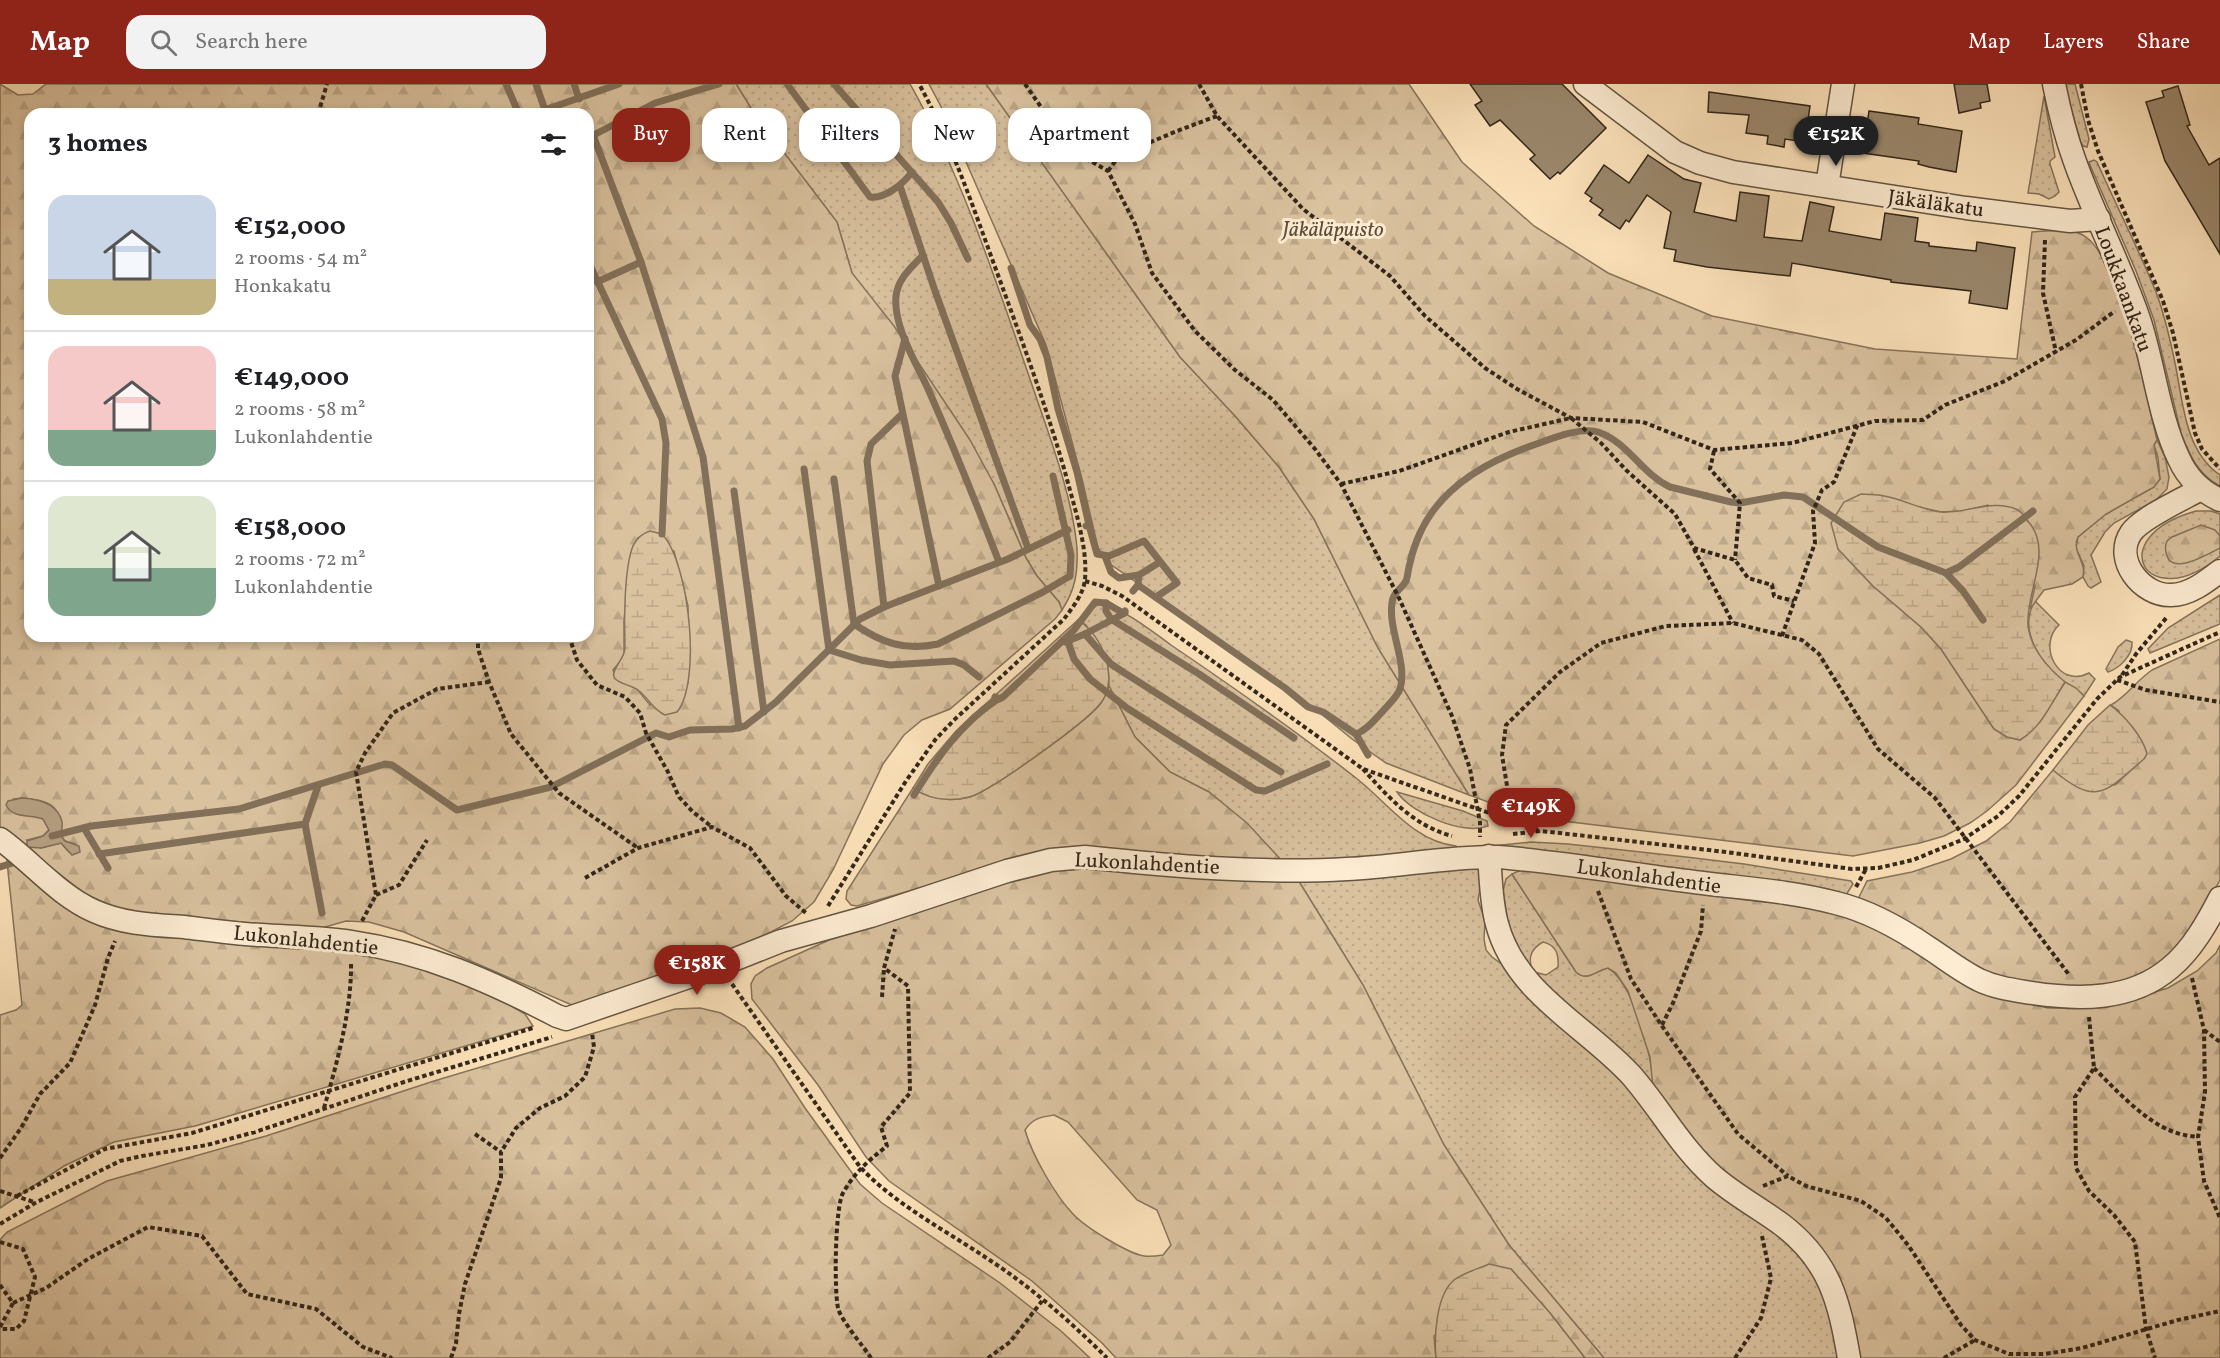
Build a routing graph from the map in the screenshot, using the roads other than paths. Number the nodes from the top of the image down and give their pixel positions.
1 (1585, 84) edge
2 (1843, 84) edge
3 (2054, 84) edge
4 (1827, 186) junction
5 (2099, 219) junction
6 (2211, 494) edge
7 (2220, 571) edge
8 (0, 840) edge
9 (1485, 847) junction
10 (2220, 898) edge
11 (1849, 1358) edge

1 - 4 street, Jäkäläkatu
2 - 4 street
3 - 5 street, Loukkaankatu
4 - 5 street, Jäkäläkatu
5 - 6 street, Loukkaankatu
6 - 7 street
8 - 9 street, Lukonlahdentie
9 - 10 street, Lukonlahdentie
9 - 11 street

